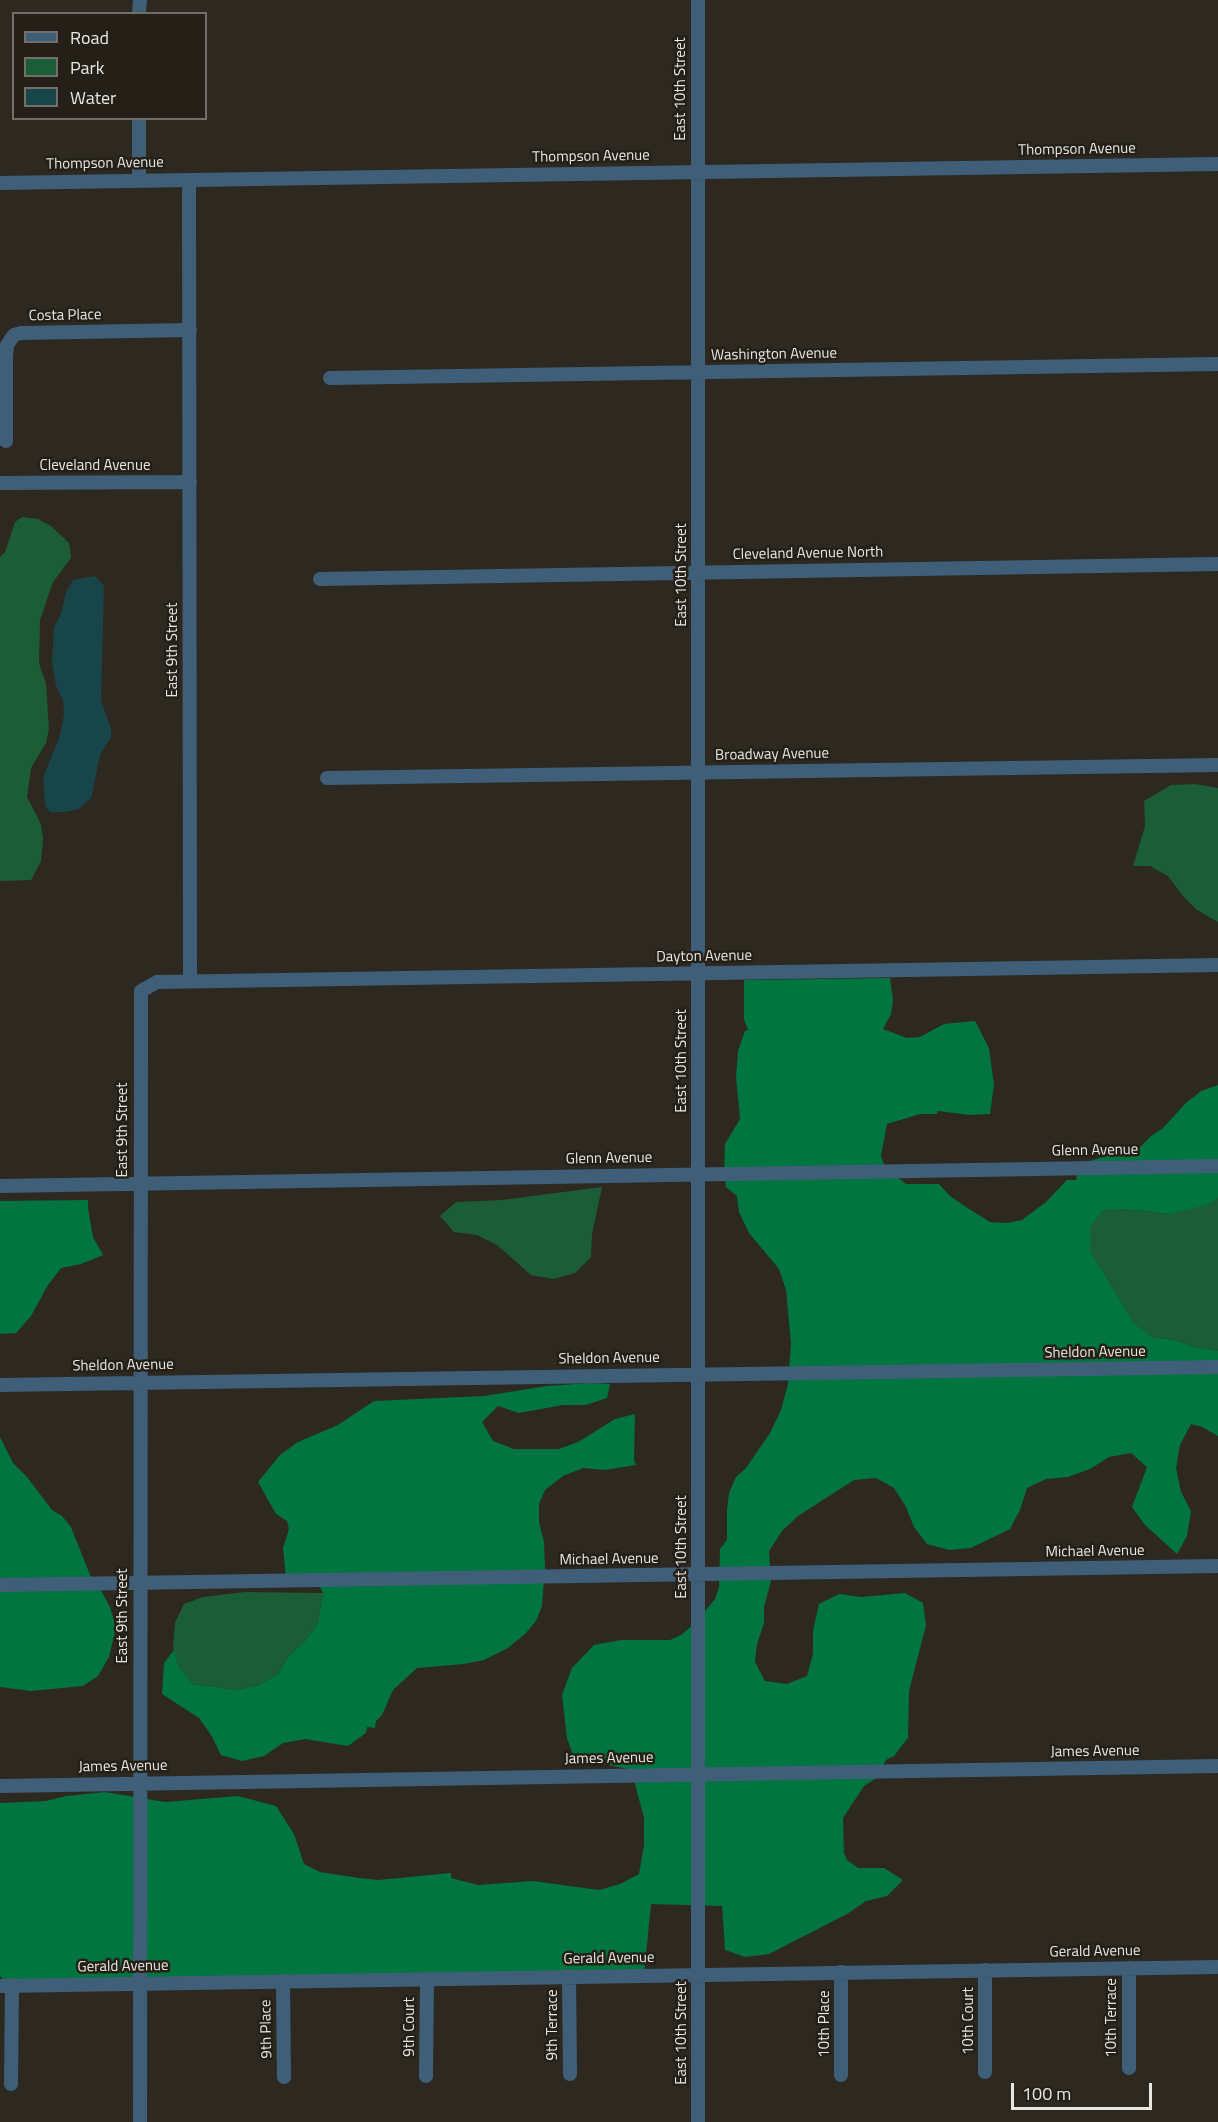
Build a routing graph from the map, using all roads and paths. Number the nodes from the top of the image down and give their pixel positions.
1 (698, 0) edge
2 (139, 120) edge
3 (1218, 164) edge
4 (698, 172) junction
5 (139, 180) junction
6 (189, 180) junction
7 (0, 183) edge
8 (190, 330) junction
9 (1218, 364) edge
10 (698, 373) junction
11 (330, 378) dead end
12 (6, 441) dead end
13 (190, 482) junction
14 (0, 483) edge
15 (1218, 564) edge
16 (698, 573) junction
17 (320, 579) dead end
18 (1218, 765) edge
19 (698, 773) junction
20 (327, 778) dead end
21 (1218, 965) edge
22 (699, 974) junction
23 (190, 981) junction
24 (1218, 1166) edge
25 (698, 1174) junction
26 (139, 1182) junction
27 (0, 1186) edge
28 (1218, 1367) edge
29 (698, 1375) junction
30 (139, 1383) junction
31 (0, 1385) edge
32 (1218, 1566) edge
33 (698, 1575) junction
34 (139, 1583) junction
35 (0, 1585) edge
36 (1218, 1766) edge
37 (699, 1775) junction
38 (139, 1783) junction
39 (0, 1786) edge
40 (1218, 1967) edge
41 (1129, 1968) junction
42 (985, 1970) junction
43 (841, 1972) junction
44 (698, 1975) junction
45 (569, 1976) junction
46 (426, 1979) junction
47 (283, 1981) junction
48 (139, 1983) junction
49 (6, 1985) edge
50 (1129, 2068) dead end
51 (985, 2072) dead end
52 (570, 2074) dead end
53 (841, 2075) dead end
54 (426, 2076) dead end
55 (284, 2077) dead end
56 (11, 2084) dead end
57 (140, 2122) edge
58 (698, 2122) edge

1 - 4 street, East 10th Street
2 - 5 street
3 - 4 street, Thompson Avenue
4 - 6 street, Thompson Avenue
4 - 10 street, East 10th Street
5 - 6 street, Thompson Avenue
5 - 7 street, Thompson Avenue
6 - 8 street, East 9th Street
8 - 12 street, Costa Place
8 - 13 street, East 9th Street
9 - 10 street, Washington Avenue
10 - 11 street, Washington Avenue
10 - 16 street, East 10th Street
13 - 14 street, Cleveland Avenue
13 - 23 street, East 9th Street
15 - 16 street, Cleveland Avenue North
16 - 17 street, Cleveland Avenue North
16 - 19 street, East 10th Street
18 - 19 street, Broadway Avenue
19 - 20 street, Broadway Avenue
19 - 22 street, East 10th Street
21 - 22 street, Dayton Avenue
22 - 23 street, Dayton Avenue
22 - 25 street, East 10th Street
23 - 26 street, East 9th Street
24 - 25 street, Glenn Avenue
25 - 26 street, Glenn Avenue
25 - 29 street, East 10th Street
26 - 27 street, Glenn Avenue
26 - 30 street, East 9th Street
28 - 29 street, Sheldon Avenue
29 - 30 street, Sheldon Avenue
29 - 33 street, East 10th Street
30 - 31 street, Sheldon Avenue
30 - 34 street, East 9th Street
32 - 33 street, Michael Avenue
33 - 34 street, Michael Avenue
33 - 37 street, East 10th Street
34 - 35 street, Michael Avenue
34 - 38 street, East 9th Street
36 - 37 street, James Avenue
37 - 38 street, James Avenue
37 - 44 street, East 10th Street
38 - 39 street, James Avenue
38 - 48 street, East 9th Street
40 - 41 street, Gerald Avenue
41 - 42 street, Gerald Avenue
41 - 50 street, 10th Terrace
42 - 43 street, Gerald Avenue
42 - 51 street, 10th Court
43 - 44 street, Gerald Avenue
43 - 53 street, 10th Place
44 - 45 street, Gerald Avenue
44 - 58 street, East 10th Street
45 - 46 street, Gerald Avenue
45 - 52 street, 9th Terrace
46 - 47 street, Gerald Avenue
46 - 54 street, 9th Court
47 - 48 street, Gerald Avenue
47 - 55 street, 9th Place
48 - 49 street, Gerald Avenue
48 - 57 street, East 9th Street
49 - 56 street

